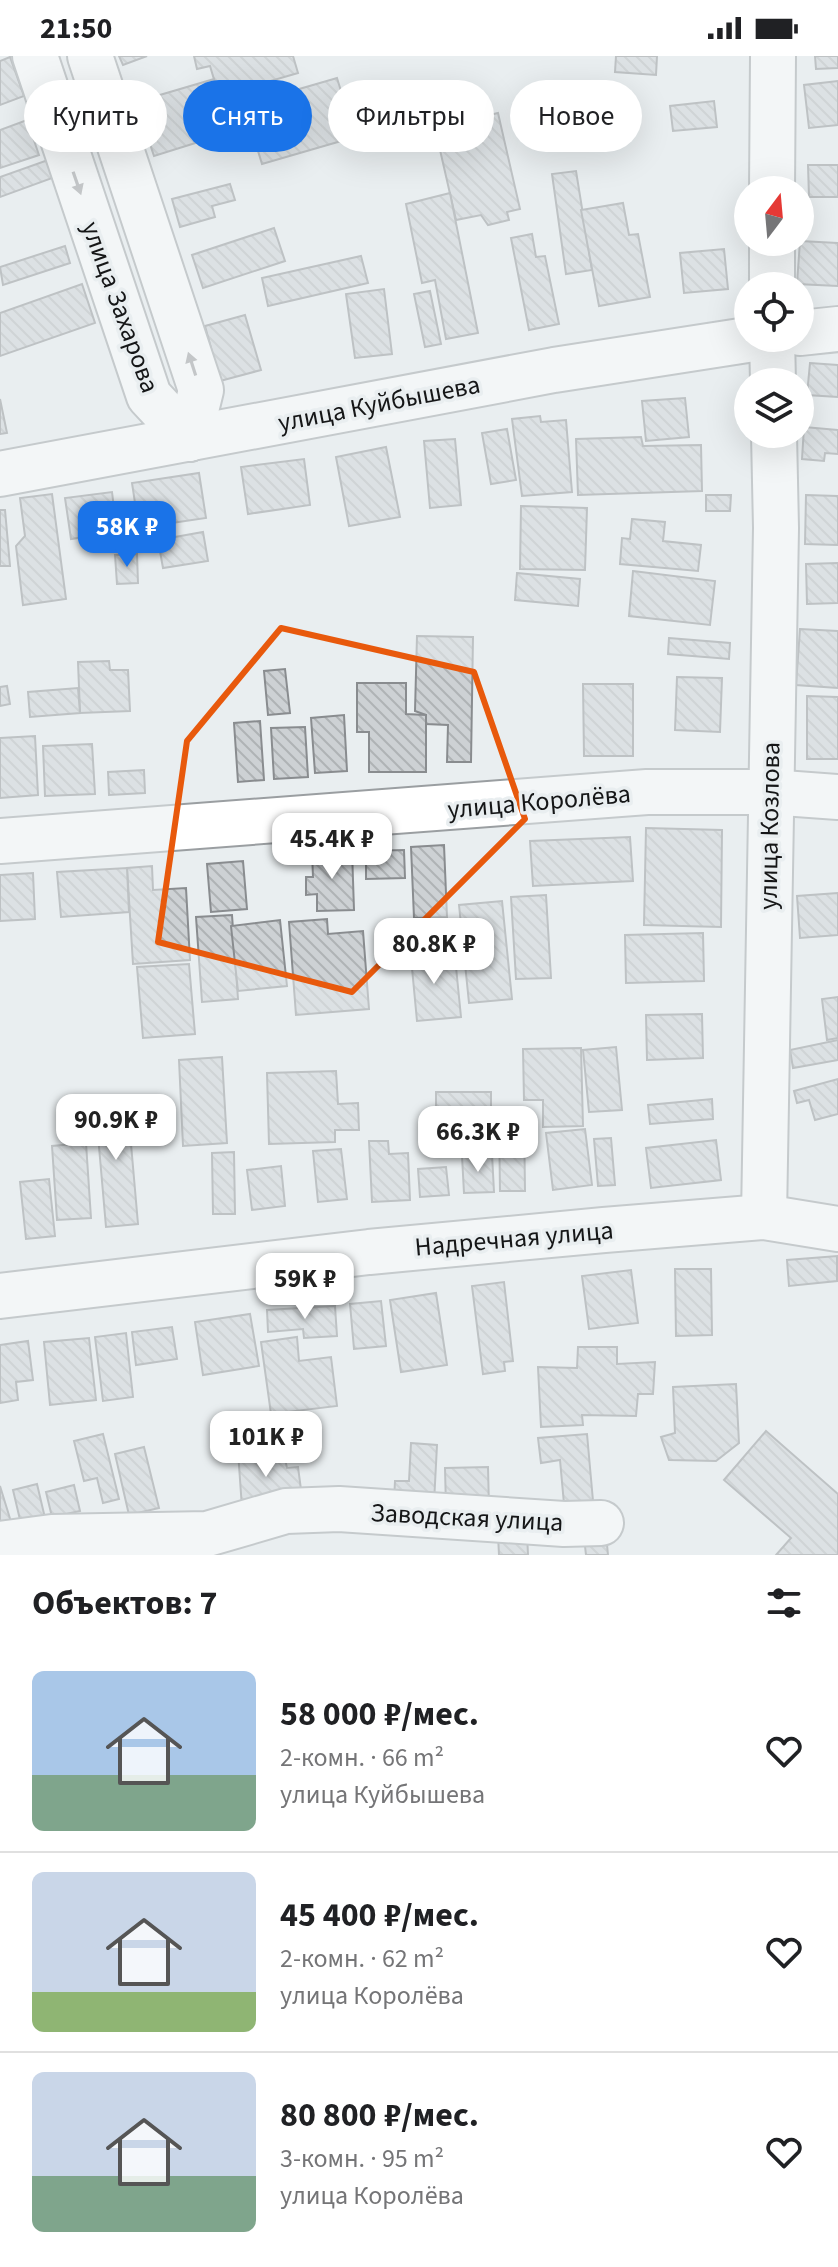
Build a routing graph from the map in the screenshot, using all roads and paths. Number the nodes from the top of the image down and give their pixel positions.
1 (35, 56) edge
2 (90, 56) edge
3 (773, 56) edge
4 (772, 176) edge
5 (838, 329) edge
6 (814, 332) edge
7 (734, 342) edge
8 (189, 439) junction
9 (774, 448) edge
10 (0, 474) edge
11 (769, 792) junction
12 (838, 797) edge
13 (0, 841) edge
14 (764, 1217) junction
15 (838, 1229) edge
16 (0, 1296) edge
17 (601, 1523) dead end
18 (0, 1544) edge
19 (213, 1545) edge

1 -> 8 street, улица Захарова
8 -> 2 street, улица Захарова
3 - 4 street
5 - 6 street
7 - 8 street, улица Куйбышева
8 - 10 street, улица Куйбышева
9 - 11 street, улица Козлова
11 - 12 street, улица Королёва
11 - 13 street, улица Королёва
11 - 14 street, улица Козлова
14 - 15 street, Надречная улица
14 - 16 street, Надречная улица
17 - 19 street, Заводская улица
18 - 19 street, Заводская улица

